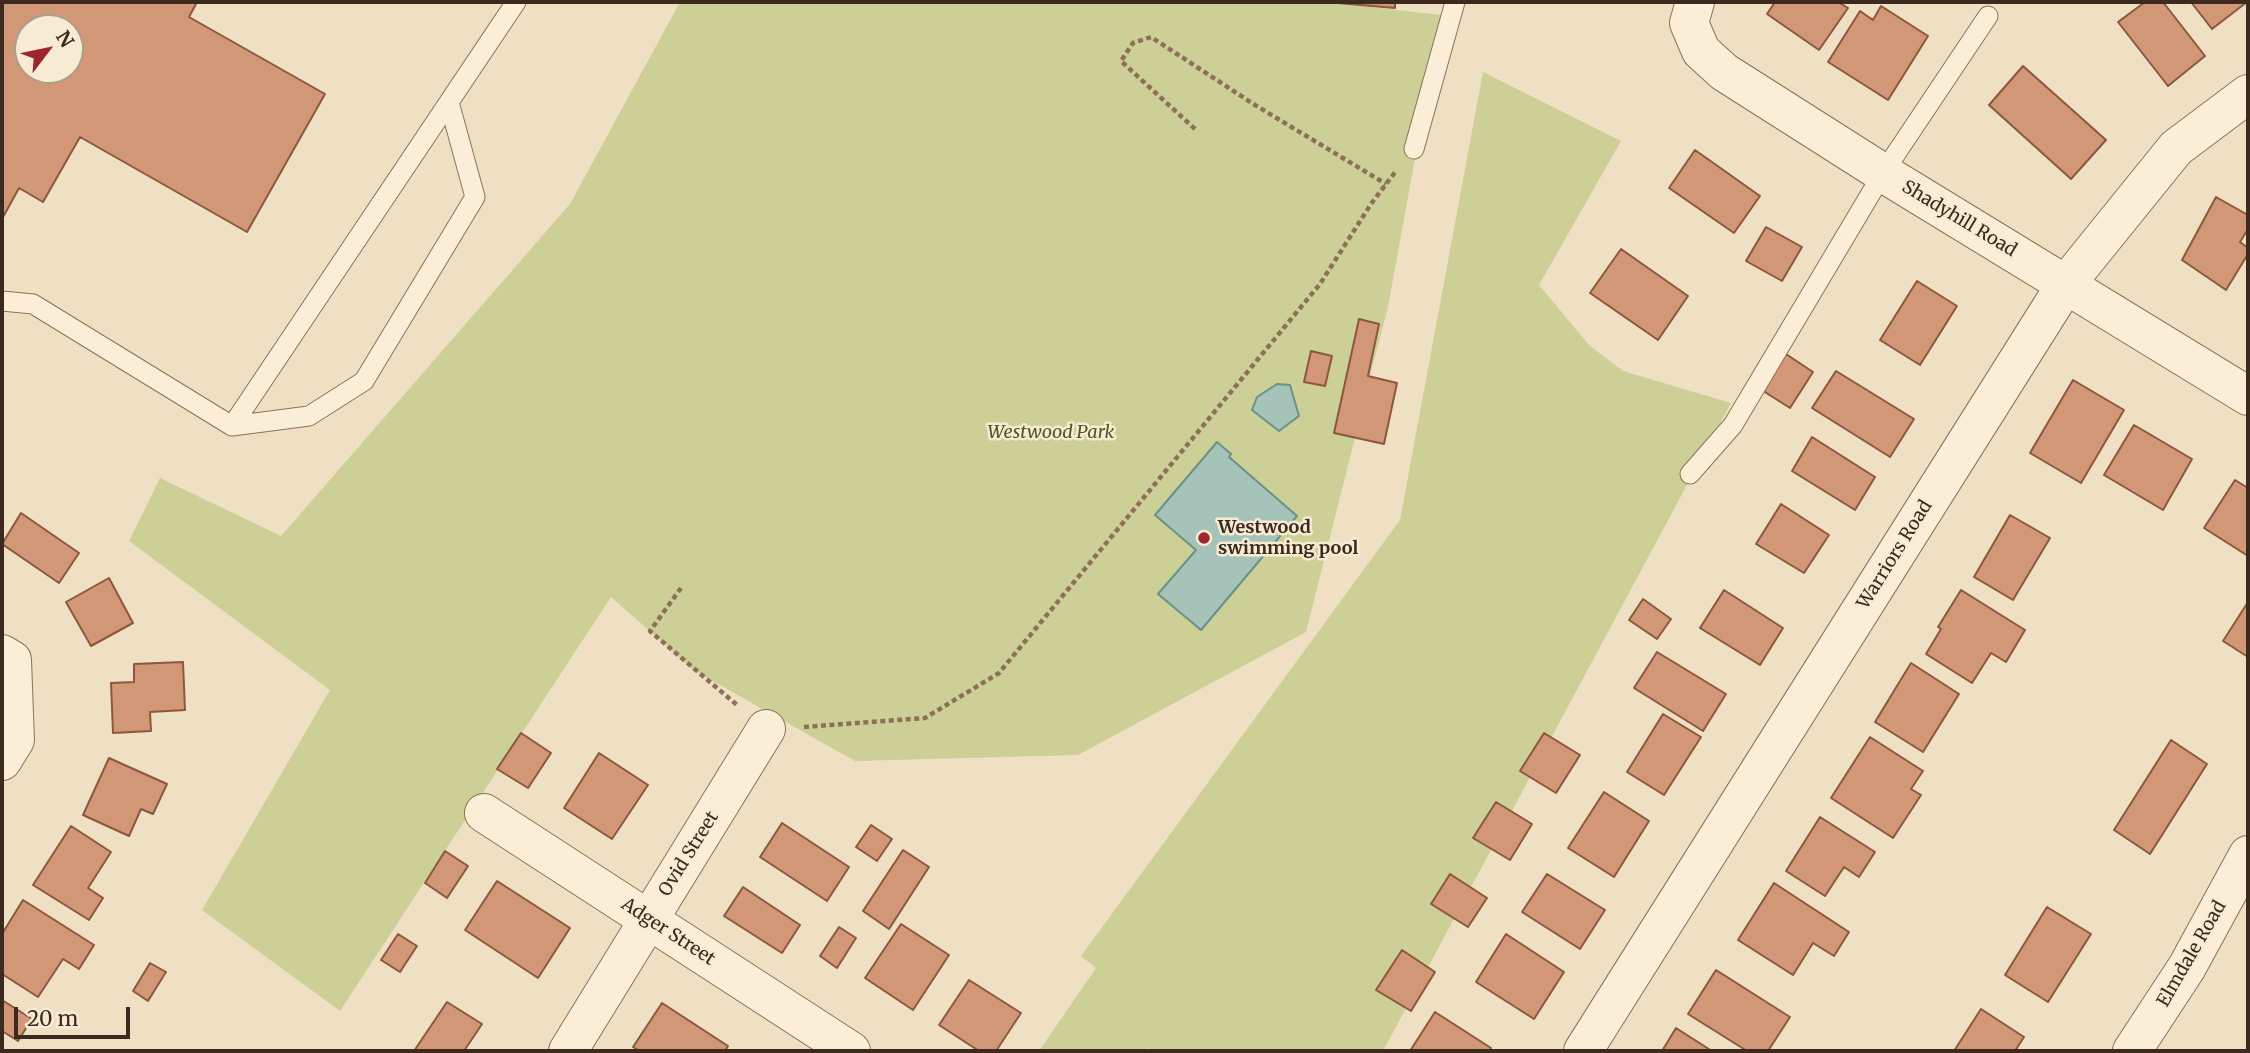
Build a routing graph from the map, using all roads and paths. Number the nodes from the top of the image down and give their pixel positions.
1 (516, 2) edge
2 (1455, 2) edge
3 (1692, 13) edge
4 (1989, 16) dead end
5 (2248, 94) edge
6 (449, 102) junction
7 (1195, 129) dead end
8 (1414, 149) joint
9 (1883, 173) junction
10 (1386, 184) junction
11 (2066, 284) junction
12 (2, 301) edge
13 (2248, 396) edge
14 (232, 426) junction
15 (1690, 474) dead end
16 (681, 588) dead end
17 (2, 654) edge
18 (766, 729) junction
19 (2, 761) edge
20 (484, 813) dead end
21 (2248, 855) edge
22 (649, 920) junction
23 (568, 1051) edge
24 (851, 1051) edge
25 (1583, 1051) edge
26 (2132, 1051) edge

1 - 6 lane
2 - 8 lane
3 - 9 street, Shadyhill Road
4 - 9 lane
5 - 11 street, Warriors Road
6 - 14 lane
6 - 14 lane
7 - 10 path
8 - 10 path
9 - 11 street, Shadyhill Road
9 - 15 lane
10 - 18 path
11 - 13 street, Shadyhill Road
11 - 25 street, Warriors Road
12 - 14 lane
16 - 18 path
17 - 19 street
18 - 22 street, Ovid Street
20 - 22 street, Adger Street
21 - 26 street, Elmdale Road
22 - 23 street, Ovid Street
22 - 24 street, Adger Street

